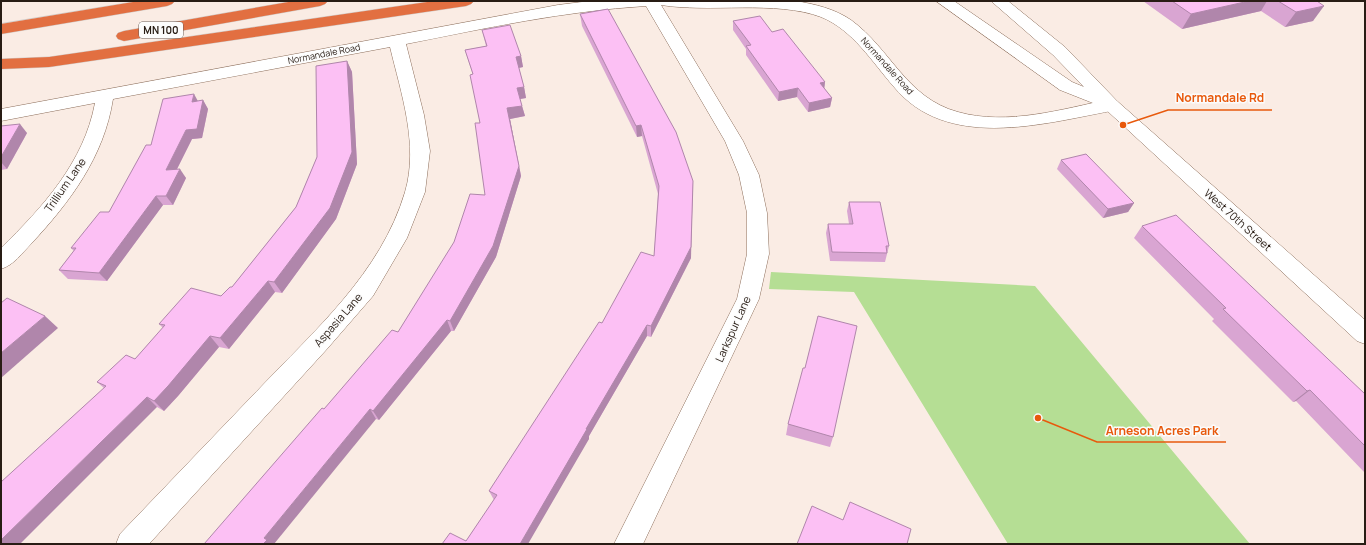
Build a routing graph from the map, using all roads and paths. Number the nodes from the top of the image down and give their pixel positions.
1 (80, 1) edge
2 (167, 1) edge
3 (320, 1) edge
4 (466, 1) edge
5 (648, 1) edge
6 (652, 1) edge
7 (663, 1) edge
8 (944, 1) edge
9 (998, 1) edge
10 (1, 25) edge
11 (1, 29) edge
12 (397, 41) junction
13 (1, 58) edge
14 (1, 64) edge
15 (105, 96) junction
16 (1111, 105) junction
17 (1, 115) edge
18 (1, 261) edge
19 (1365, 334) edge
20 (130, 544) edge
21 (628, 544) edge

1 - 10 highway
2 - 11 highway, MN 100
3 - 13 highway, MN 100
4 - 14 highway
5 - 12 street, Normandale Road
6 - 21 street, Larkspur Lane
7 - 16 street, Normandale Road
8 - 16 street, West 70th Street
9 - 16 street, West 70th Street
12 - 15 street, Normandale Road
12 - 20 street, Aspasia Lane
15 - 17 street, Normandale Road
15 - 18 street, Trillium Lane
16 - 19 street, West 70th Street

